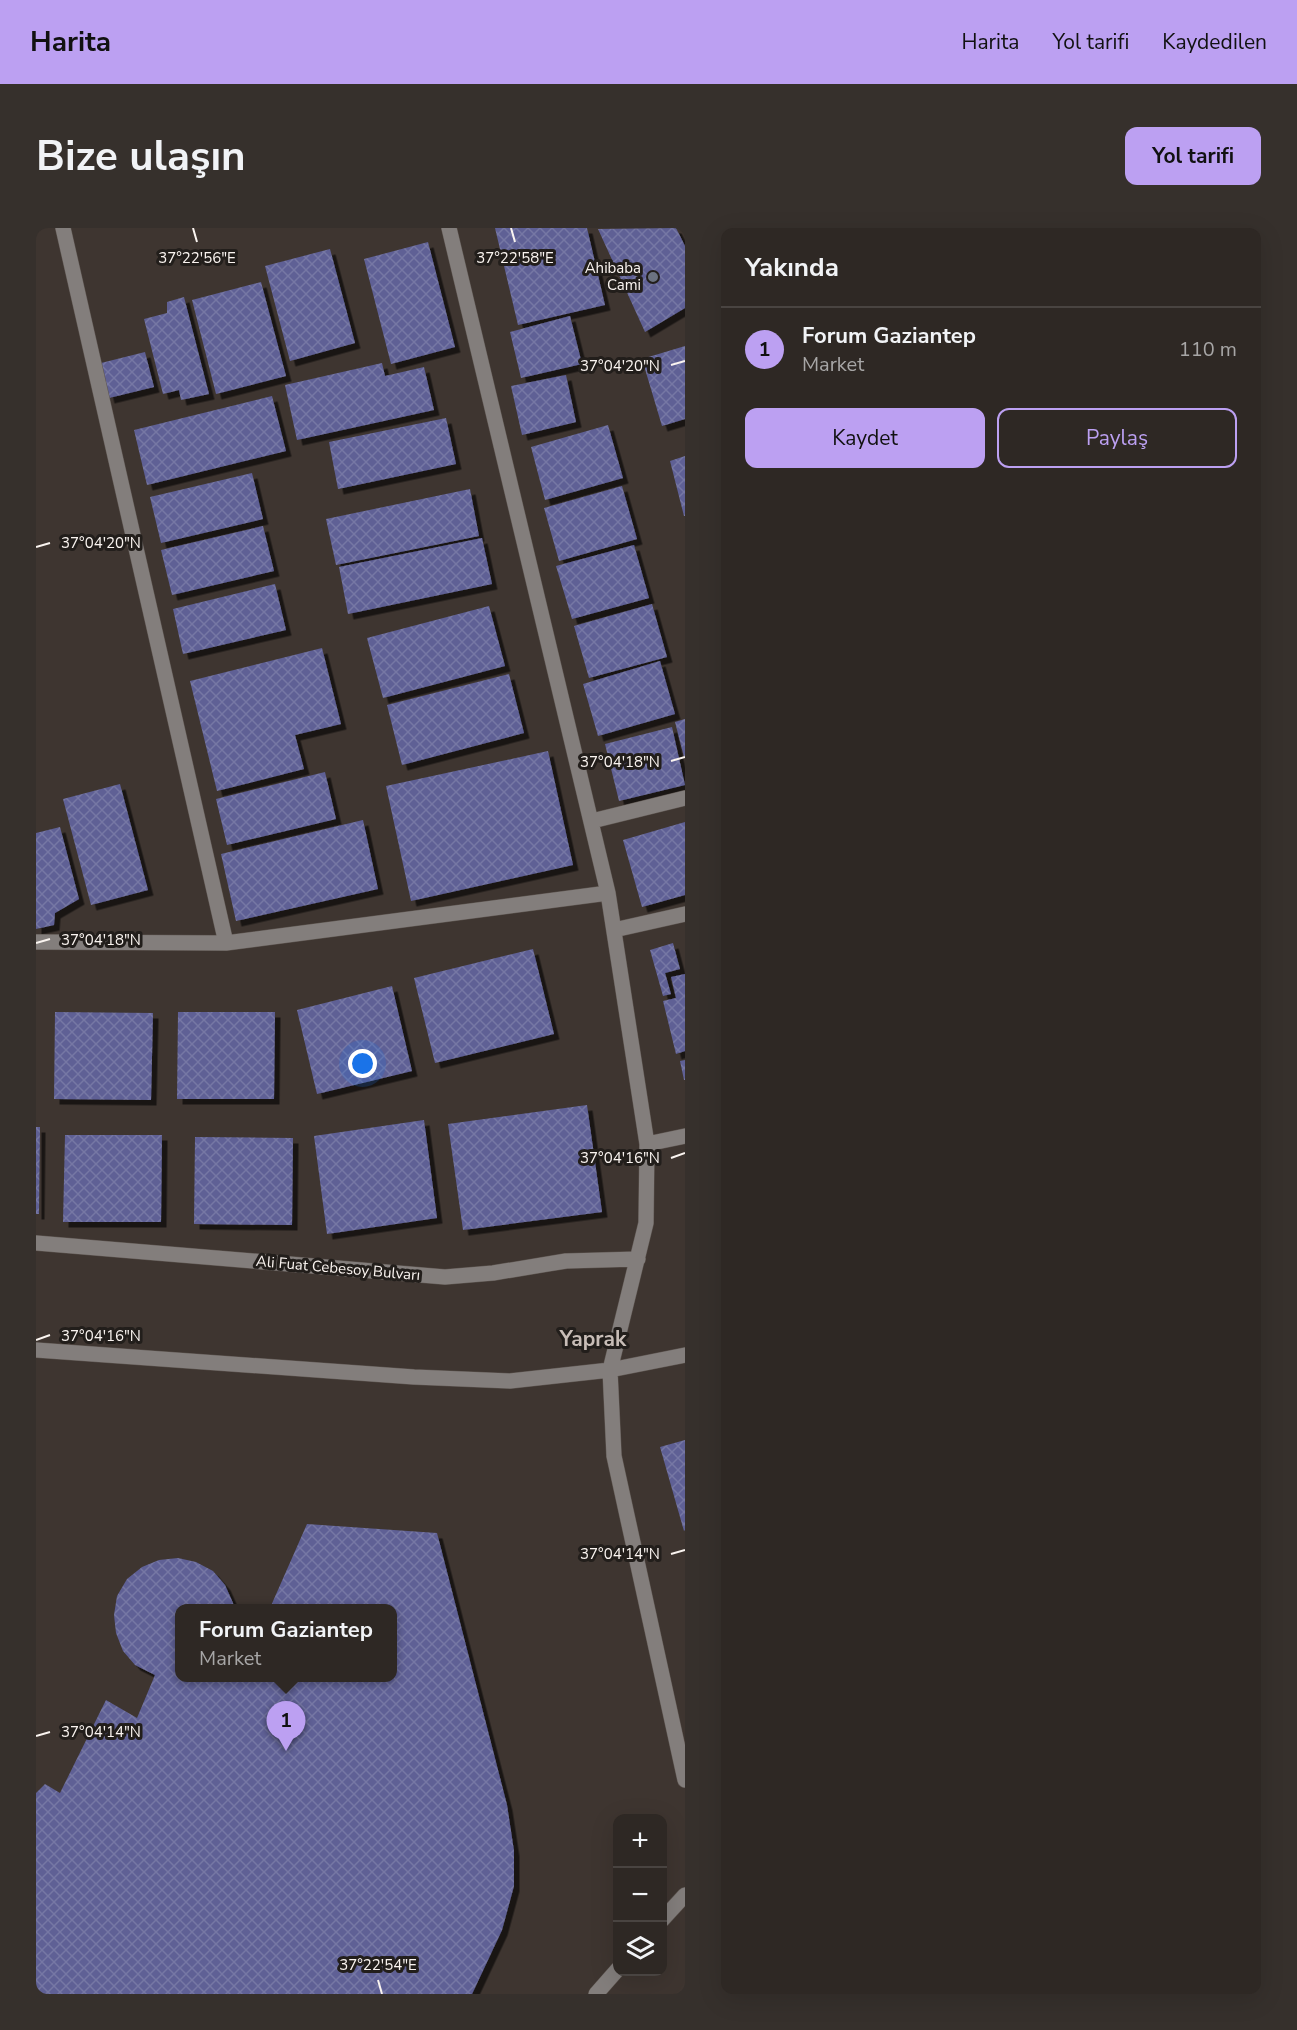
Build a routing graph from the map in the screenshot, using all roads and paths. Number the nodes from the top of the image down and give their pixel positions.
1 (63, 228) edge
2 (449, 228) edge
3 (685, 798) edge
4 (592, 821) junction
5 (608, 893) junction
6 (685, 914) edge
7 (614, 930) junction
8 (36, 942) edge
9 (226, 943) junction
10 (685, 1136) edge
11 (647, 1144) junction
12 (36, 1243) edge
13 (638, 1259) junction
14 (36, 1350) edge
15 (685, 1355) edge
16 (610, 1370) junction
17 (685, 1780) edge
18 (685, 1895) edge
19 (667, 1915) edge
20 (613, 1975) edge
21 (596, 1994) edge

1 - 9 street
2 - 4 street
3 - 4 street
4 - 5 street
5 - 7 street
5 - 9 street
6 - 7 street
7 - 11 street
8 - 9 street
10 - 11 street
11 - 13 street
12 - 13 street, Ali Fuat Cebesoy Bulvarı
13 - 16 street
14 - 16 street
15 - 16 street
16 - 17 street
18 - 19 street
20 - 21 street

